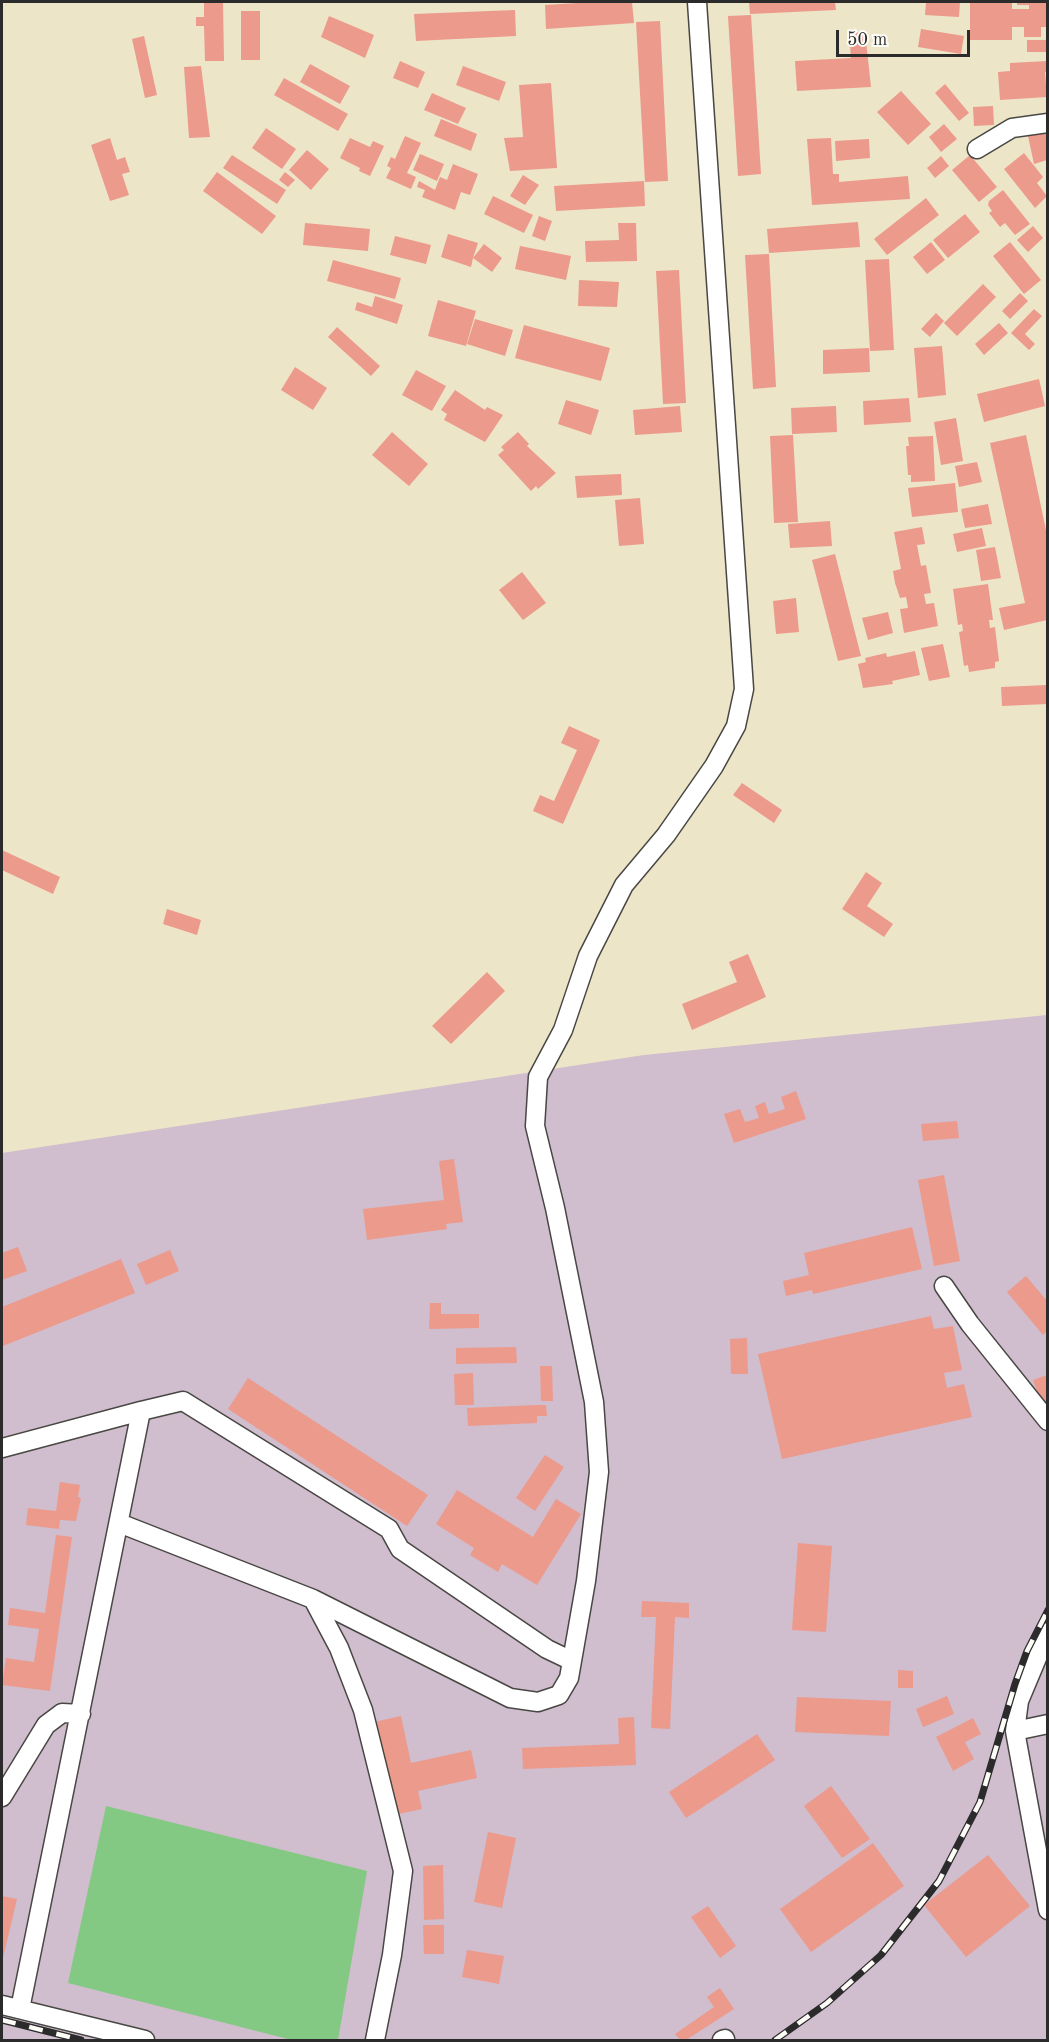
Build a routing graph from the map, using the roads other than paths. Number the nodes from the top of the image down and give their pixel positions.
1 (697, 2) edge
2 (1047, 123) edge
3 (977, 149) dead end
4 (944, 1286) dead end
5 (141, 1411) junction
6 (1047, 1421) edge
7 (2, 1448) edge
8 (119, 1523) junction
9 (313, 1599) junction
10 (1047, 1632) edge
11 (572, 1661) junction
12 (81, 1714) junction
13 (1047, 1724) edge
14 (1015, 1731) junction
15 (2, 1797) edge
16 (1047, 1910) edge
17 (2, 2005) edge
18 (20, 2009) junction
19 (145, 2040) edge
20 (375, 2040) edge

1 - 11 street
2 - 3 street
4 - 6 street
5 - 7 street
5 - 8 street
5 - 11 street
8 - 9 street
8 - 12 street
9 - 11 street
9 - 20 street
10 - 14 street
12 - 15 street
12 - 18 street
13 - 14 street
14 - 16 street
17 - 18 street
18 - 19 street

